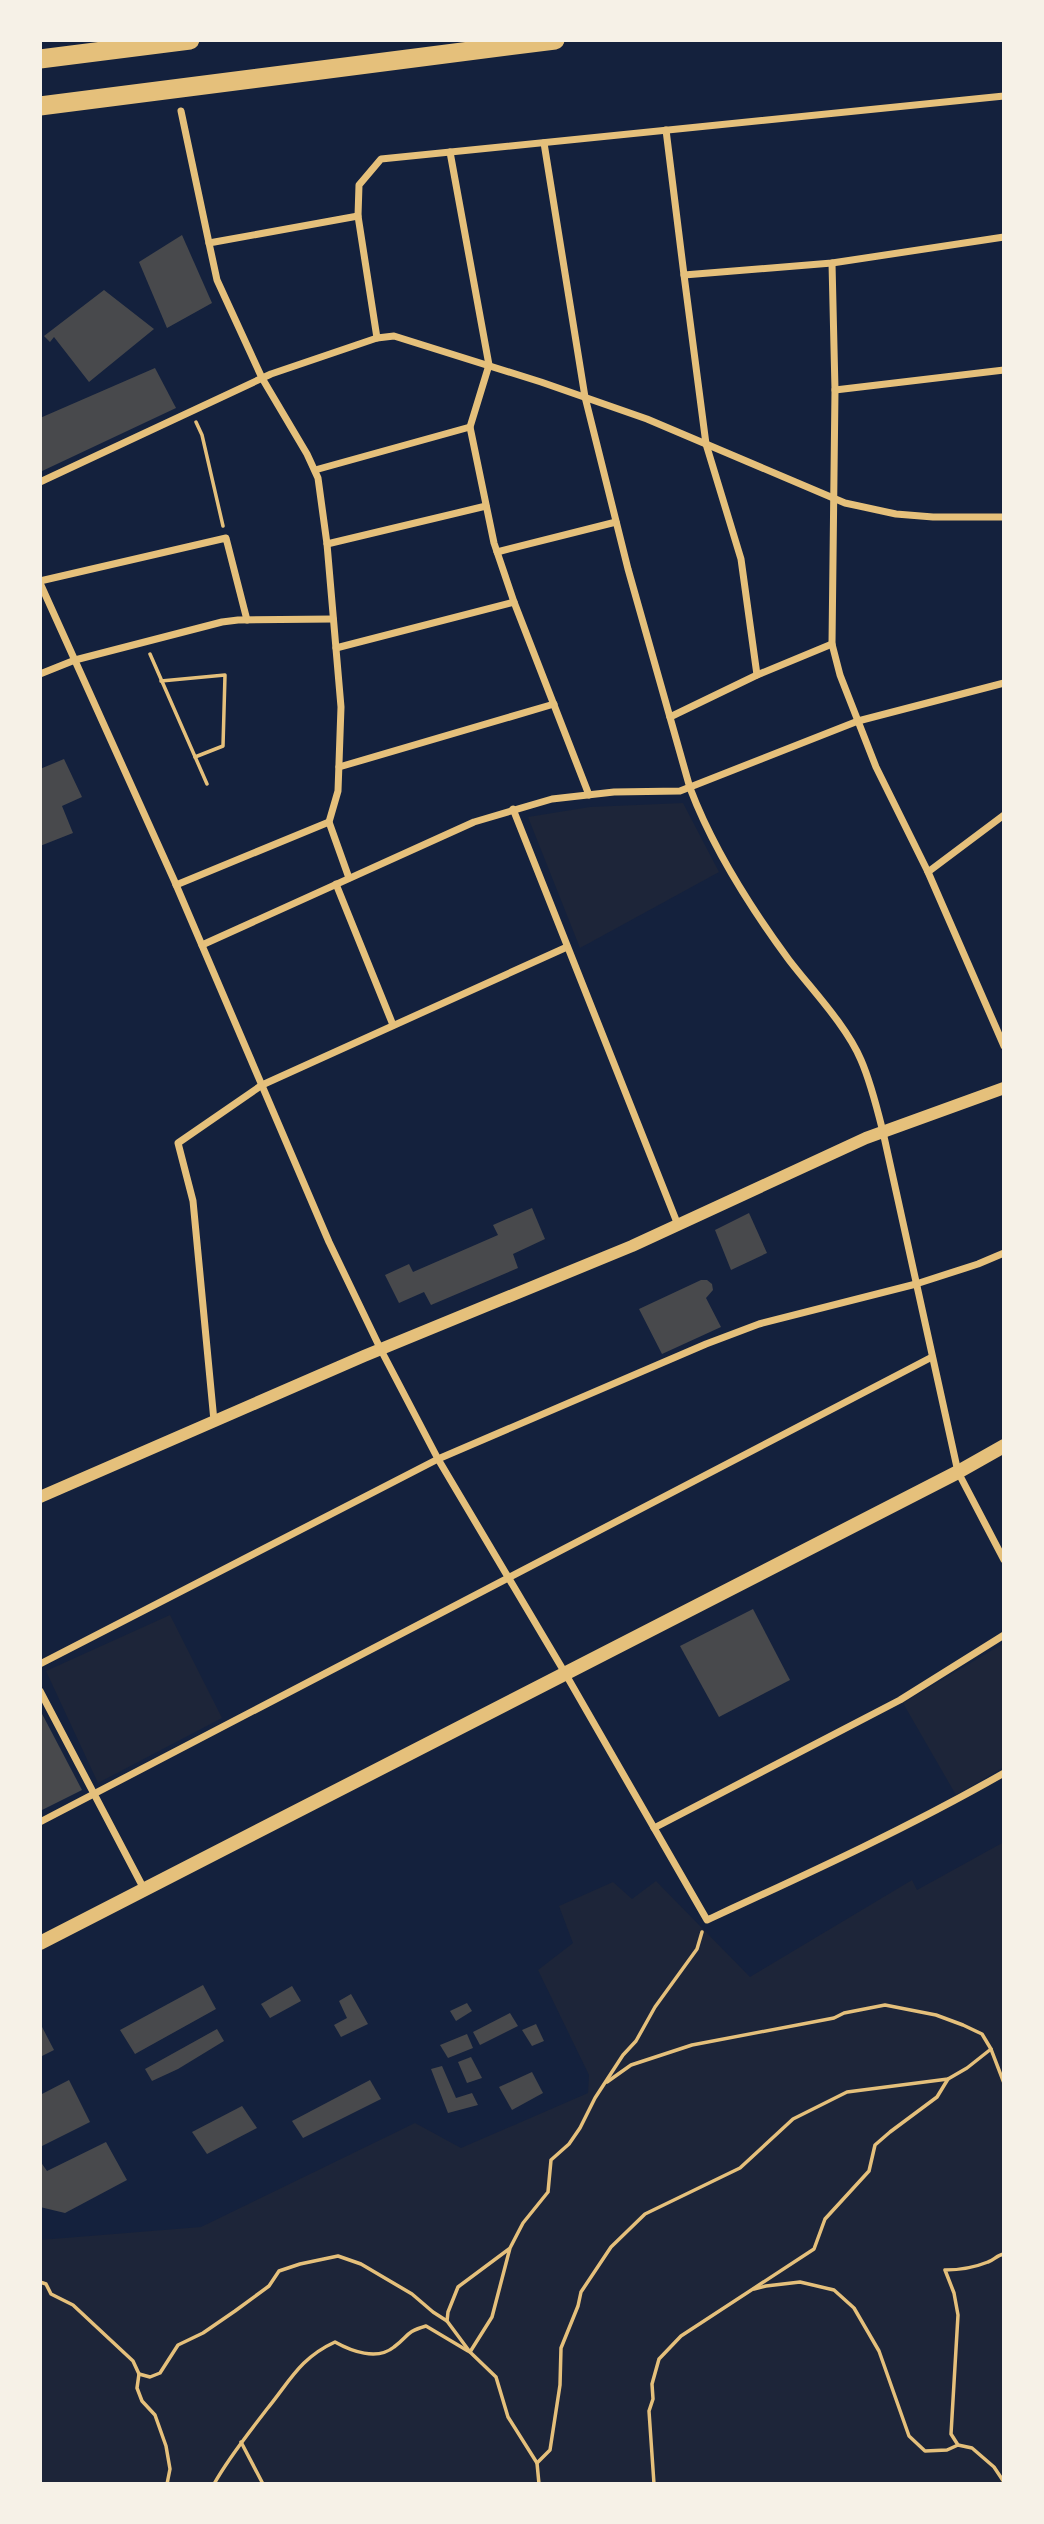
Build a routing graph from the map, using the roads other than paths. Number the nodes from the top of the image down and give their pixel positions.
1 (190, 40) edge
2 (555, 40) edge
3 (40, 59) edge
4 (1004, 96) edge
5 (40, 106) edge
6 (181, 111) dead end
7 (666, 130) junction
8 (544, 143) junction
9 (450, 152) junction
10 (358, 216) junction
11 (1004, 237) edge
12 (209, 243) junction
13 (831, 263) junction
14 (684, 275) junction
15 (377, 338) junction
16 (489, 365) junction
17 (1004, 370) edge
18 (262, 378) junction
19 (835, 390) junction
20 (585, 397) junction
21 (470, 427) junction
22 (706, 444) junction
23 (315, 470) junction
24 (40, 482) edge
25 (835, 499) junction
26 (486, 506) junction
27 (1004, 517) edge
28 (616, 522) junction
29 (327, 544) junction
30 (497, 552) junction
31 (40, 582) edge
32 (514, 602) junction
33 (333, 619) junction
34 (247, 620) junction
35 (832, 645) junction
36 (336, 648) junction
37 (75, 660) junction
38 (40, 674) edge
39 (757, 675) junction
40 (1004, 683) edge
41 (554, 704) junction
42 (670, 717) junction
43 (858, 721) junction
44 (339, 767) junction
45 (690, 788) junction
46 (589, 795) junction
47 (513, 809) junction
48 (1004, 815) edge
49 (329, 822) junction
50 (928, 872) junction
51 (349, 878) junction
52 (336, 884) junction
53 (176, 886) junction
54 (202, 945) junction
55 (566, 947) junction
56 (393, 1025) junction
57 (1004, 1046) edge
58 (261, 1085) junction
59 (1004, 1088) edge
60 (883, 1132) junction
61 (678, 1225) junction
62 (1004, 1253) edge
63 (916, 1284) junction
64 (381, 1350) junction
65 (932, 1357) junction
66 (214, 1422) junction
67 (1004, 1446) edge
68 (438, 1459) junction
69 (957, 1472) junction
70 (40, 1497) edge
71 (1004, 1560) edge
72 (508, 1578) junction
73 (1004, 1635) edge
74 (40, 1664) edge
75 (565, 1673) junction
76 (40, 1690) edge
77 (1004, 1773) edge
78 (94, 1794) junction
79 (40, 1822) edge
80 (654, 1828) junction
81 (144, 1890) junction
82 (40, 1943) edge

1 - 3 highway
2 - 5 highway
4 - 7 street
6 - 12 street
7 - 8 street
7 - 14 street
8 - 9 street
8 - 20 street
9 - 10 street
9 - 16 street
10 - 12 street
10 - 15 street
11 - 13 street
12 - 18 street
13 - 14 street
13 - 19 street
14 - 22 street
15 - 16 street
15 - 18 street
16 - 20 street
16 - 21 street
17 - 19 street
18 - 23 street
18 - 24 street
19 - 25 street
20 - 22 street
20 - 28 street
21 - 23 street
21 - 26 street
22 - 25 street
22 - 39 street
23 - 29 street
25 - 27 street
25 - 35 street
26 - 29 street
26 - 30 street
28 - 30 street
28 - 42 street
29 - 33 street
30 - 32 street
31 - 34 street
31 - 37 street
32 - 36 street
32 - 41 street
33 - 34 street
33 - 36 street
34 - 37 street
35 - 39 street
35 - 43 street
36 - 44 street
37 - 38 street
37 - 53 street
39 - 42 street
40 - 43 street
41 - 44 street
41 - 46 street
42 - 45 street
43 - 45 street
43 - 50 street
44 - 49 street
45 - 46 street
45 - 60 street
46 - 47 street
47 - 51 street
47 - 55 street
48 - 50 street
49 - 51 street
49 - 53 street
50 - 57 street
51 - 52 street
52 - 54 street
52 - 56 street
53 - 54 street
54 - 58 street
55 - 56 street
55 - 61 street
56 - 58 street
58 - 64 street
58 - 66 street
59 - 60 street
60 - 61 street
60 - 63 street
61 - 64 street
62 - 63 street
63 - 65 street
63 - 68 street
64 - 66 street
64 - 68 street
65 - 69 street
65 - 72 street
66 - 70 street
67 - 69 main road
68 - 72 street
68 - 74 street
69 - 71 street
69 - 75 main road
72 - 75 street
72 - 78 street
73 - 80 street
75 - 80 street
75 - 81 main road
76 - 78 street
77 - 80 street
78 - 79 street
78 - 81 street
81 - 82 main road

